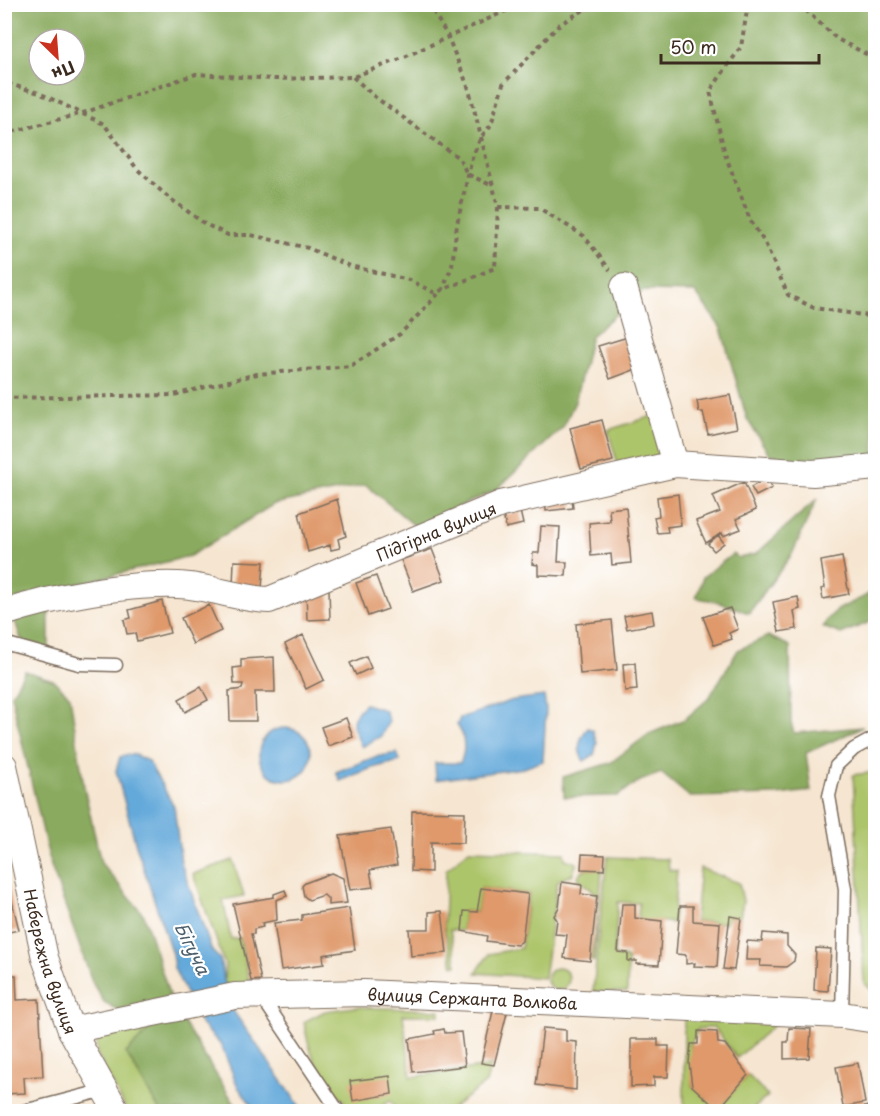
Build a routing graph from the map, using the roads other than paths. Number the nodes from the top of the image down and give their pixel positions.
1 (624, 287) road end
2 (675, 464) junction
3 (876, 467) edge
4 (4, 612) edge
5 (4, 643) edge
6 (116, 665) dead end
7 (876, 737) edge
8 (4, 766) edge
9 (248, 995) junction
10 (842, 1016) junction
11 (876, 1020) edge
12 (71, 1030) junction
13 (111, 1101) edge
14 (20, 1112) edge
15 (339, 1112) edge

1 - 2 street
2 - 3 street, Підгірна вулиця
2 - 4 street, Підгірна вулиця
5 - 6 lane
7 - 10 lane
8 - 12 street, Набережна вулиця
9 - 10 street, вулиця Сержанта Волкова
9 - 12 street, вулиця Сержанта Волкова
9 - 15 lane
10 - 11 street, вулиця Сержанта Волкова
12 - 13 street, Набережна вулиця
13 - 14 lane

